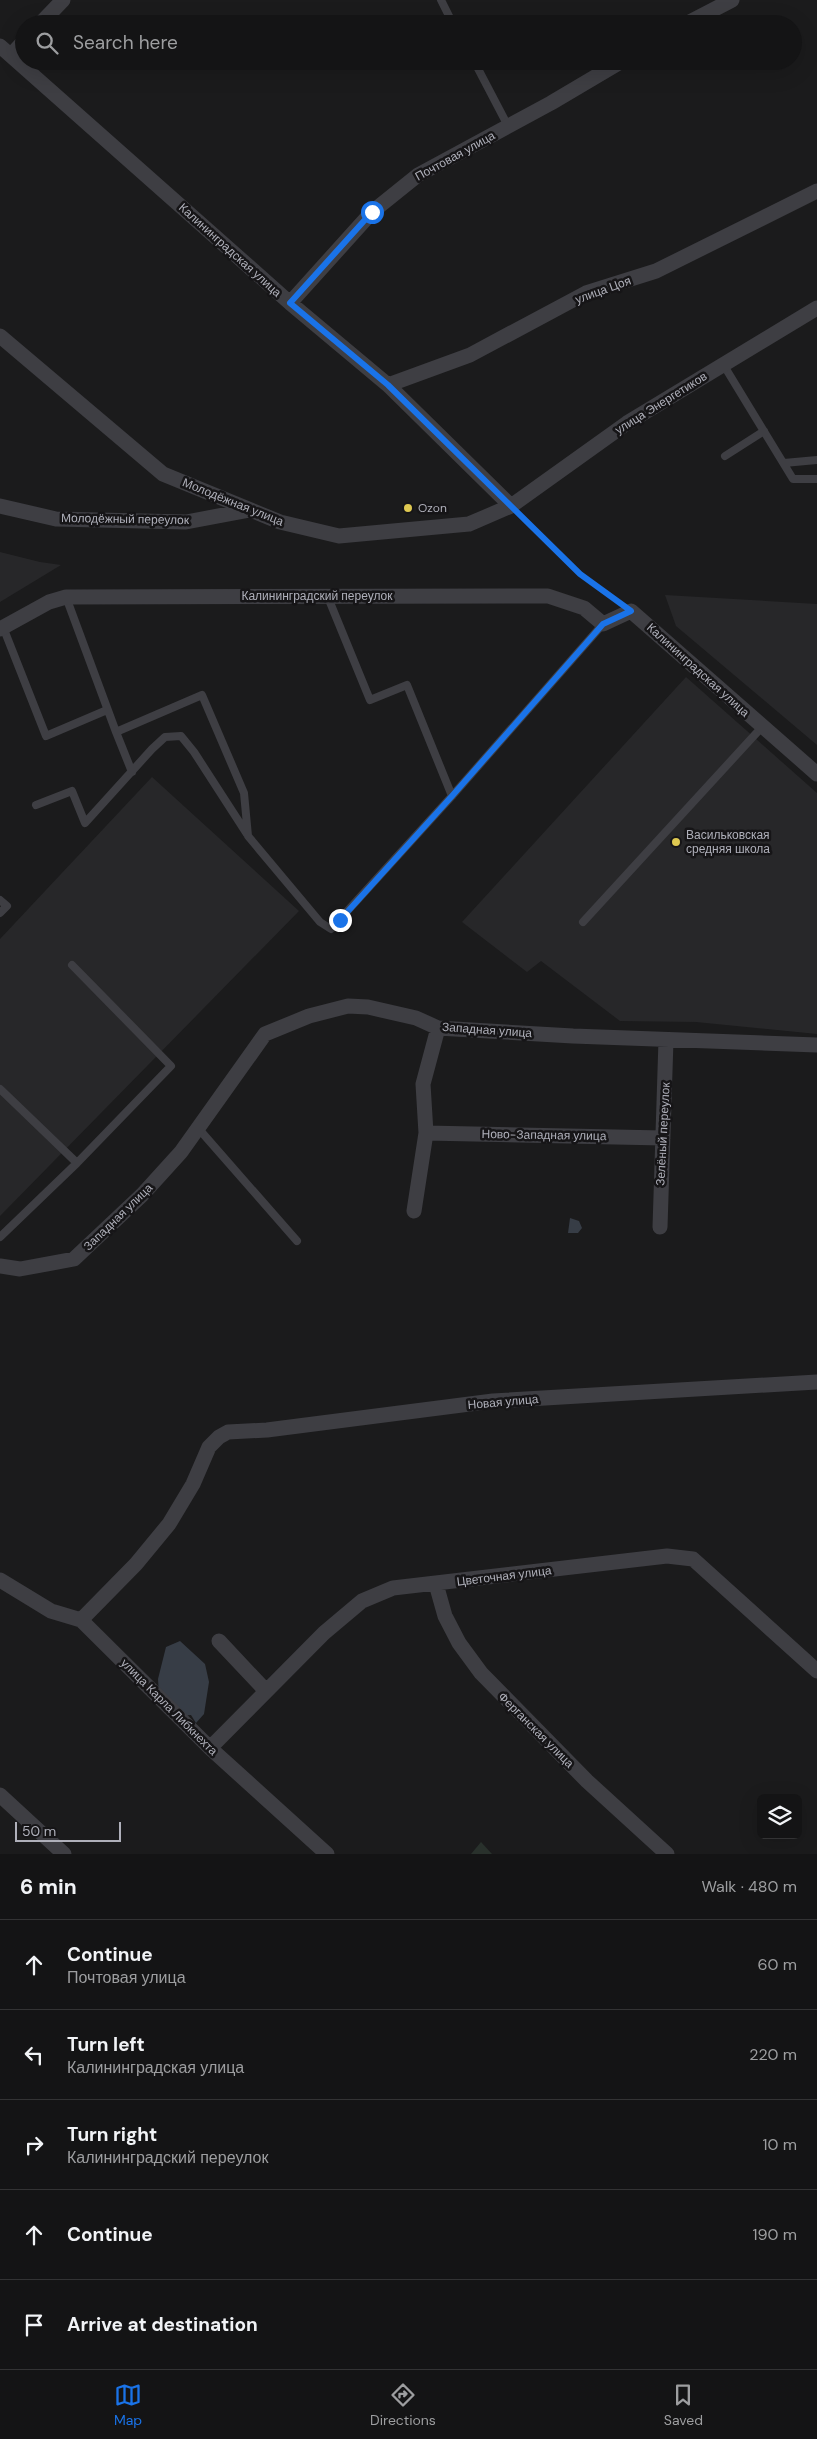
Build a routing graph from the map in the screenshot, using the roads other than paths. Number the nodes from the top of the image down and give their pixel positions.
1 (62, 0) edge
2 (441, 0) edge
3 (732, 0) edge
4 (48, 15) edge
5 (449, 15) edge
6 (703, 15) edge
7 (5, 50) edge
8 (15, 59) edge
9 (28, 70) edge
10 (479, 70) edge
11 (606, 70) edge
12 (508, 126) junction
13 (817, 191) edge
14 (290, 303) junction
15 (817, 308) edge
16 (0, 336) edge
17 (723, 364) junction
18 (388, 385) junction
19 (764, 431) junction
20 (725, 456) dead end
21 (817, 460) edge
22 (784, 463) junction
23 (817, 479) edge
24 (0, 506) edge
25 (511, 506) junction
26 (250, 510) junction
27 (327, 595) junction
28 (66, 597) junction
29 (603, 624) junction
30 (1, 628) edge
31 (107, 710) junction
32 (762, 727) junction
33 (116, 732) junction
34 (132, 772) junction
35 (817, 774) edge
36 (452, 796) junction
37 (36, 805) dead end
38 (248, 836) junction
39 (0, 900) edge
40 (0, 913) edge
41 (583, 922) dead end
42 (72, 965) dead end
43 (438, 1028) junction
44 (666, 1040) junction
45 (817, 1046) edge
46 (0, 1089) edge
47 (198, 1128) junction
48 (426, 1133) junction
49 (663, 1138) junction
50 (77, 1163) junction
51 (414, 1210) dead end
52 (660, 1228) dead end
53 (0, 1237) edge
54 (297, 1241) dead end
55 (0, 1266) edge
56 (817, 1382) edge
57 (0, 1580) edge
58 (436, 1584) junction
59 (81, 1620) junction
60 (219, 1641) dead end
61 (817, 1671) edge
62 (266, 1691) junction
63 (210, 1748) junction
64 (0, 1796) edge
65 (64, 1854) edge
66 (327, 1854) edge
67 (667, 1854) edge

1 - 4 street
2 - 5 lane
3 - 6 street
7 - 8 street, Калининградская улица
9 - 14 street, Калининградская улица
10 - 12 lane
11 - 12 street, Почтовая улица
12 - 14 street, Почтовая улица
13 - 18 street, улица Цоя
14 - 18 street, Калининградская улица
15 - 17 street, улица Энергетиков
16 - 26 street, Молодёжная улица
17 - 19 lane
17 - 25 street, улица Энергетиков
18 - 25 street, Калининградская улица
19 - 20 lane
19 - 22 lane
21 - 22 lane
22 - 23 lane
24 - 26 street, Молодёжный переулок
25 - 26 street, Молодёжная улица
27 - 28 street, Калининградский переулок
27 - 29 street, Калининградский переулок
27 - 36 lane
28 - 30 street, Калининградский переулок
28 - 31 lane
29 - 32 street, Калининградская улица
29 - 36 lane
30 - 31 lane
31 - 33 lane
32 - 35 street, Калининградская улица
32 - 41 lane
33 - 34 lane
33 - 38 lane
34 - 37 lane
34 - 38 lane
36 - 38 lane
39 - 40 lane
42 - 50 lane
43 - 44 street, Западная улица
43 - 47 street, Западная улица
43 - 48 street
44 - 45 street, Западная улица
44 - 49 street, Зелёный переулок
46 - 50 lane
47 - 54 lane
47 - 55 street, Западная улица
48 - 49 street, Ново-Западная улица
48 - 51 street
49 - 52 street, Зелёный переулок
50 - 53 lane
56 - 59 street, Новая улица
57 - 59 street, улица Карла Либкнехта
58 - 61 street, Цветочная улица
58 - 62 street, Цветочная улица
58 - 67 street, Ферганская улица
59 - 63 street, улица Карла Либкнехта
60 - 62 street
62 - 63 street, Цветочная улица
63 - 66 street, улица Карла Либкнехта
64 - 65 street

